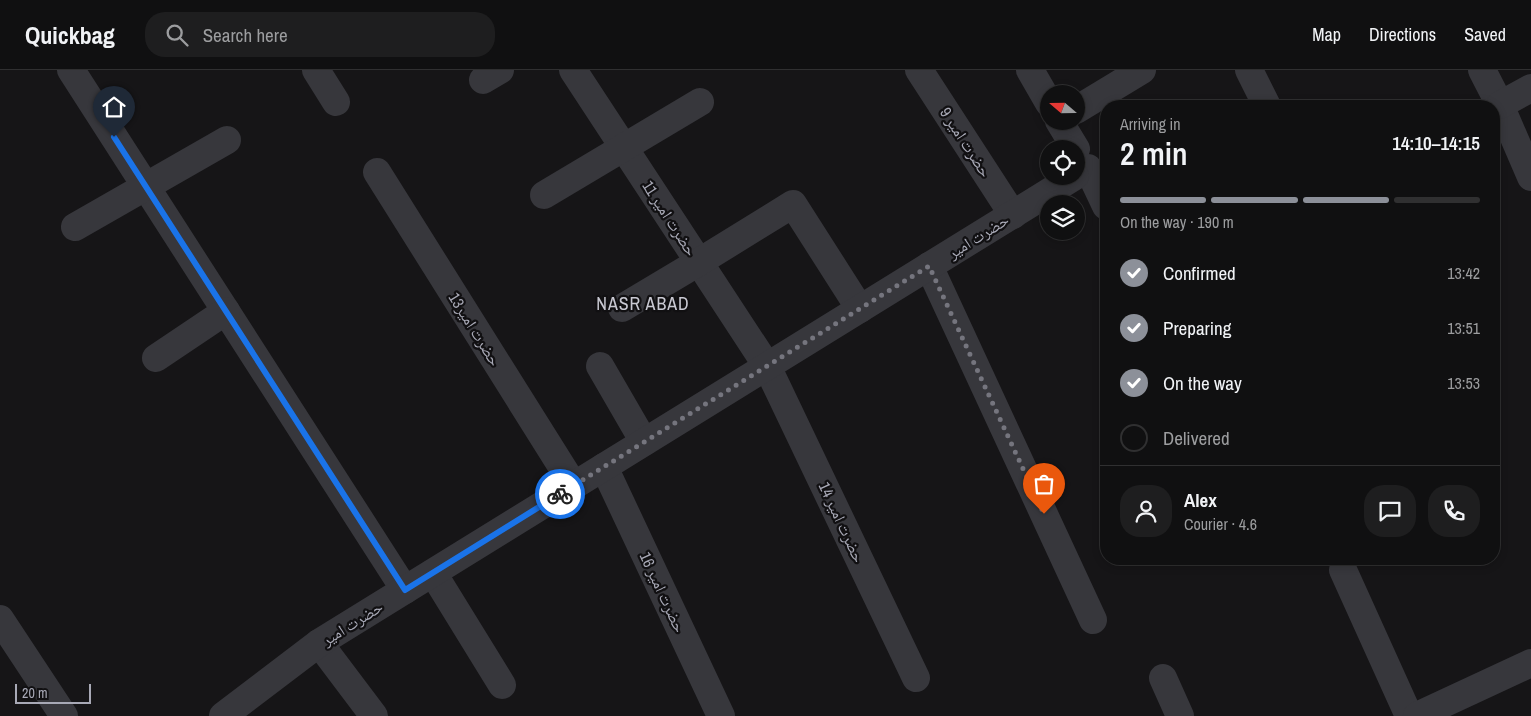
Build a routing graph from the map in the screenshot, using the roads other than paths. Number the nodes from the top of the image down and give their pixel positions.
1 (71, 70) edge
2 (316, 70) edge
3 (573, 70) edge
4 (919, 70) edge
5 (1030, 70) edge
6 (1142, 70) edge
7 (1249, 70) edge
8 (1482, 70) edge
9 (1040, 87) edge
10 (1531, 88) edge
11 (1263, 100) edge
12 (1497, 100) edge
13 (336, 102) dead end
14 (700, 102) dead end
15 (1085, 105) edge
16 (1500, 105) joint
17 (228, 140) dead end
18 (624, 148) junction
19 (377, 172) dead end
20 (1085, 174) edge
21 (1531, 177) edge
22 (1051, 185) edge
23 (146, 187) junction
24 (544, 195) dead end
25 (1100, 197) edge
26 (1013, 215) junction
27 (75, 227) dead end
28 (699, 262) junction
29 (929, 266) junction
30 (622, 308) dead end
31 (860, 309) junction
32 (226, 311) junction
33 (156, 358) dead end
34 (600, 366) dead end
35 (768, 366) junction
36 (644, 442) junction
37 (604, 467) junction
38 (574, 486) junction
39 (1343, 570) dead end
40 (433, 573) junction
41 (405, 590) junction
42 (0, 619) edge
43 (1092, 620) dead end
44 (319, 643) junction
45 (1531, 663) edge
46 (916, 678) dead end
47 (1162, 678) dead end
48 (502, 685) dead end
49 (64, 716) edge
50 (223, 716) edge
51 (374, 716) edge
52 (721, 716) edge
53 (1180, 716) edge
54 (1409, 716) edge
55 (1417, 716) edge

1 - 23 street
2 - 13 street
3 - 18 street, حضرت امیر 11
4 - 26 street, حضرت امیر 9
5 - 9 street
6 - 15 street
7 - 11 street
8 - 12 street
10 - 16 street
14 - 18 street
16 - 21 street
17 - 23 street
18 - 24 street
18 - 28 street, حضرت امیر 11
19 - 38 street, حضرت امیر13
20 - 25 street
22 - 26 street, حضرت امیر
23 - 27 street
23 - 32 street
26 - 29 street, حضرت امیر
28 - 30 street
28 - 31 street
28 - 35 street, حضرت امیر 11
29 - 31 street, حضرت امیر
29 - 43 street
31 - 35 street, حضرت امیر
32 - 33 street
32 - 41 street
34 - 36 street
35 - 36 street, حضرت امیر
35 - 46 street, حضرت امیر 14
36 - 37 street, حضرت امیر
37 - 38 street, حضرت امیر
37 - 52 street, حضرت امیر 16
38 - 40 street, حضرت امیر
39 - 54 street
40 - 41 street, حضرت امیر
40 - 48 street
41 - 44 street, حضرت امیر
42 - 49 street
44 - 50 street, حضرت امیر
44 - 51 street
45 - 55 street
47 - 53 street

